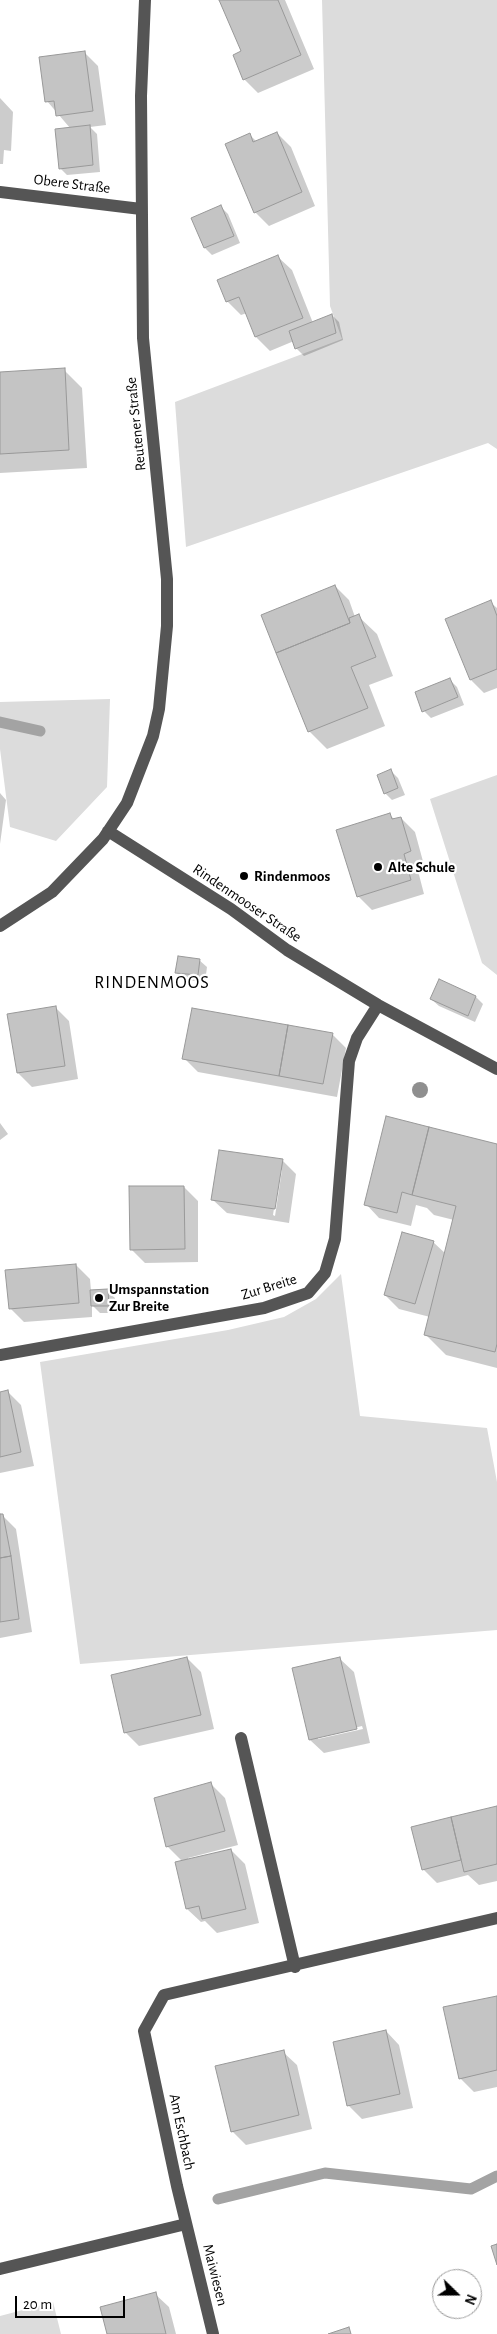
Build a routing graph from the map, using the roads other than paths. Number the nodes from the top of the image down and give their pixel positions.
1 (145, 0) edge
2 (0, 192) edge
3 (141, 209) junction
4 (108, 832) junction
5 (0, 926) edge
6 (378, 1005) junction
7 (497, 1069) edge
8 (0, 1355) edge
9 (241, 1738) dead end
10 (497, 1918) edge
11 (295, 1966) junction
12 (186, 2224) junction
13 (0, 2269) edge
14 (213, 2334) edge

1 - 3 street, Reutener Straße
2 - 3 street, Obere Straße
3 - 4 street, Reutener Straße
4 - 5 street
4 - 6 street, Rindenmooser Straße
6 - 7 street, Rindenmooser Straße
6 - 8 street, Zur Breite
9 - 11 street
10 - 11 street, Am Eschbach
11 - 12 street, Am Eschbach
12 - 13 street
12 - 14 street, Maiwiesen

